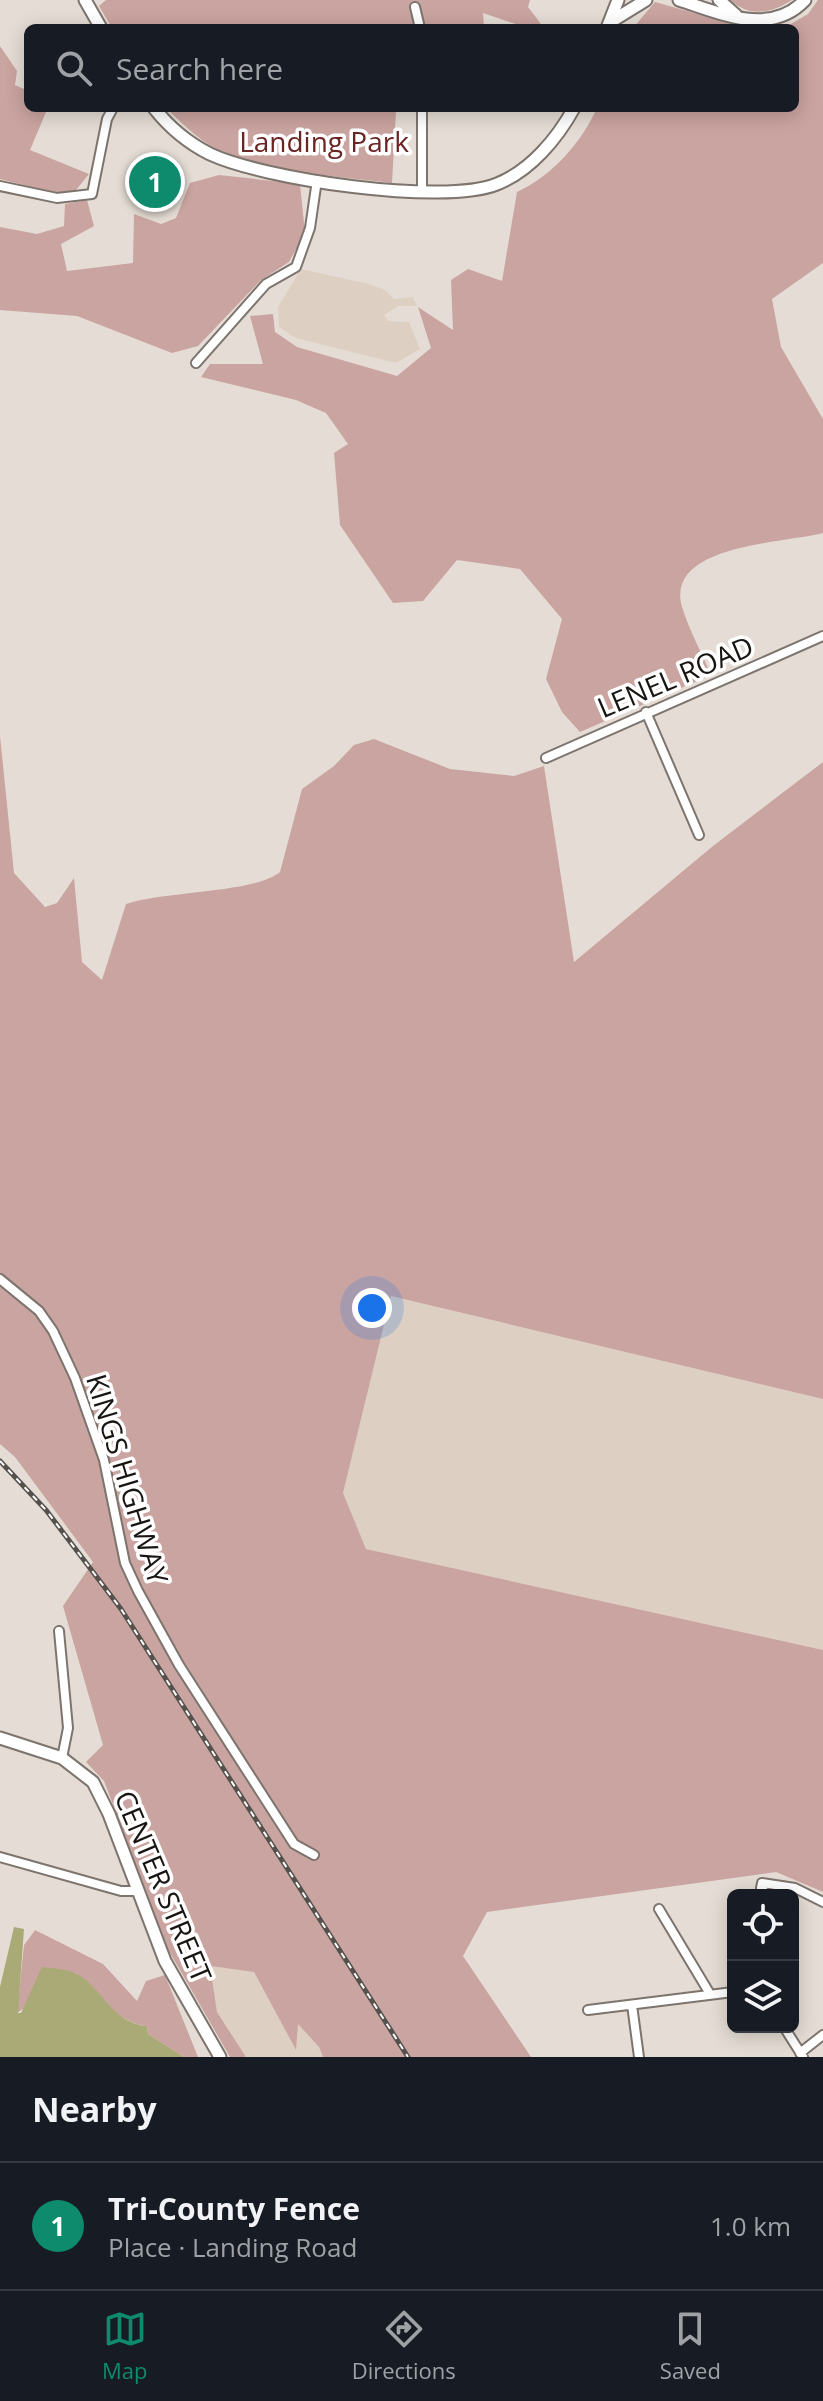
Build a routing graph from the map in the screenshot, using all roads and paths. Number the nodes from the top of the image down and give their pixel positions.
1 (85, 0) edge
2 (618, 0) edge
3 (625, 0) edge
4 (646, 0) edge
5 (679, 0) edge
6 (719, 0) edge
7 (805, 0) edge
8 (415, 7) dead end
9 (736, 16) junction
10 (99, 24) edge
11 (419, 24) edge
12 (609, 24) edge
13 (610, 24) edge
14 (610, 24) edge
15 (111, 112) edge
16 (158, 112) edge
17 (422, 112) edge
18 (571, 112) edge
19 (317, 180) junction
20 (0, 186) edge
21 (422, 193) junction
22 (196, 363) dead end
23 (823, 636) edge
24 (646, 712) junction
25 (546, 758) dead end
26 (699, 835) dead end
27 (0, 1279) edge
28 (59, 1631) dead end
29 (0, 1738) edge
30 (62, 1758) junction
31 (314, 1855) dead end
32 (0, 1857) edge
33 (762, 1889) edge
34 (797, 1889) edge
35 (799, 1890) edge
36 (137, 1891) junction
37 (823, 1902) edge
38 (659, 1909) dead end
39 (727, 1993) edge
40 (710, 1994) junction
41 (632, 2005) junction
42 (588, 2010) dead end
43 (788, 2033) edge
44 (823, 2035) edge
45 (801, 2055) edge
46 (220, 2057) edge
47 (639, 2057) edge

1 - 10 main road
2 - 12 main road
3 - 13 main road
4 - 14 main road
5 - 9 main road
6 - 9 main road
7 - 9 main road
8 - 11 street
15 - 20 street
16 - 19 main road
17 - 21 street
18 - 21 main road
19 - 21 main road
19 - 22 street
23 - 24 street, LENEL ROAD
24 - 25 street, LENEL ROAD
24 - 26 street
27 - 31 street, KINGS HIGHWAY
28 - 30 street
29 - 30 main road, CENTER STREET
30 - 36 main road, CENTER STREET
32 - 36 street
33 - 34 street
35 - 37 street
36 - 46 main road, CENTER STREET
38 - 40 street
39 - 40 street
40 - 41 street
41 - 42 street
41 - 47 street
43 - 45 street
44 - 45 street

